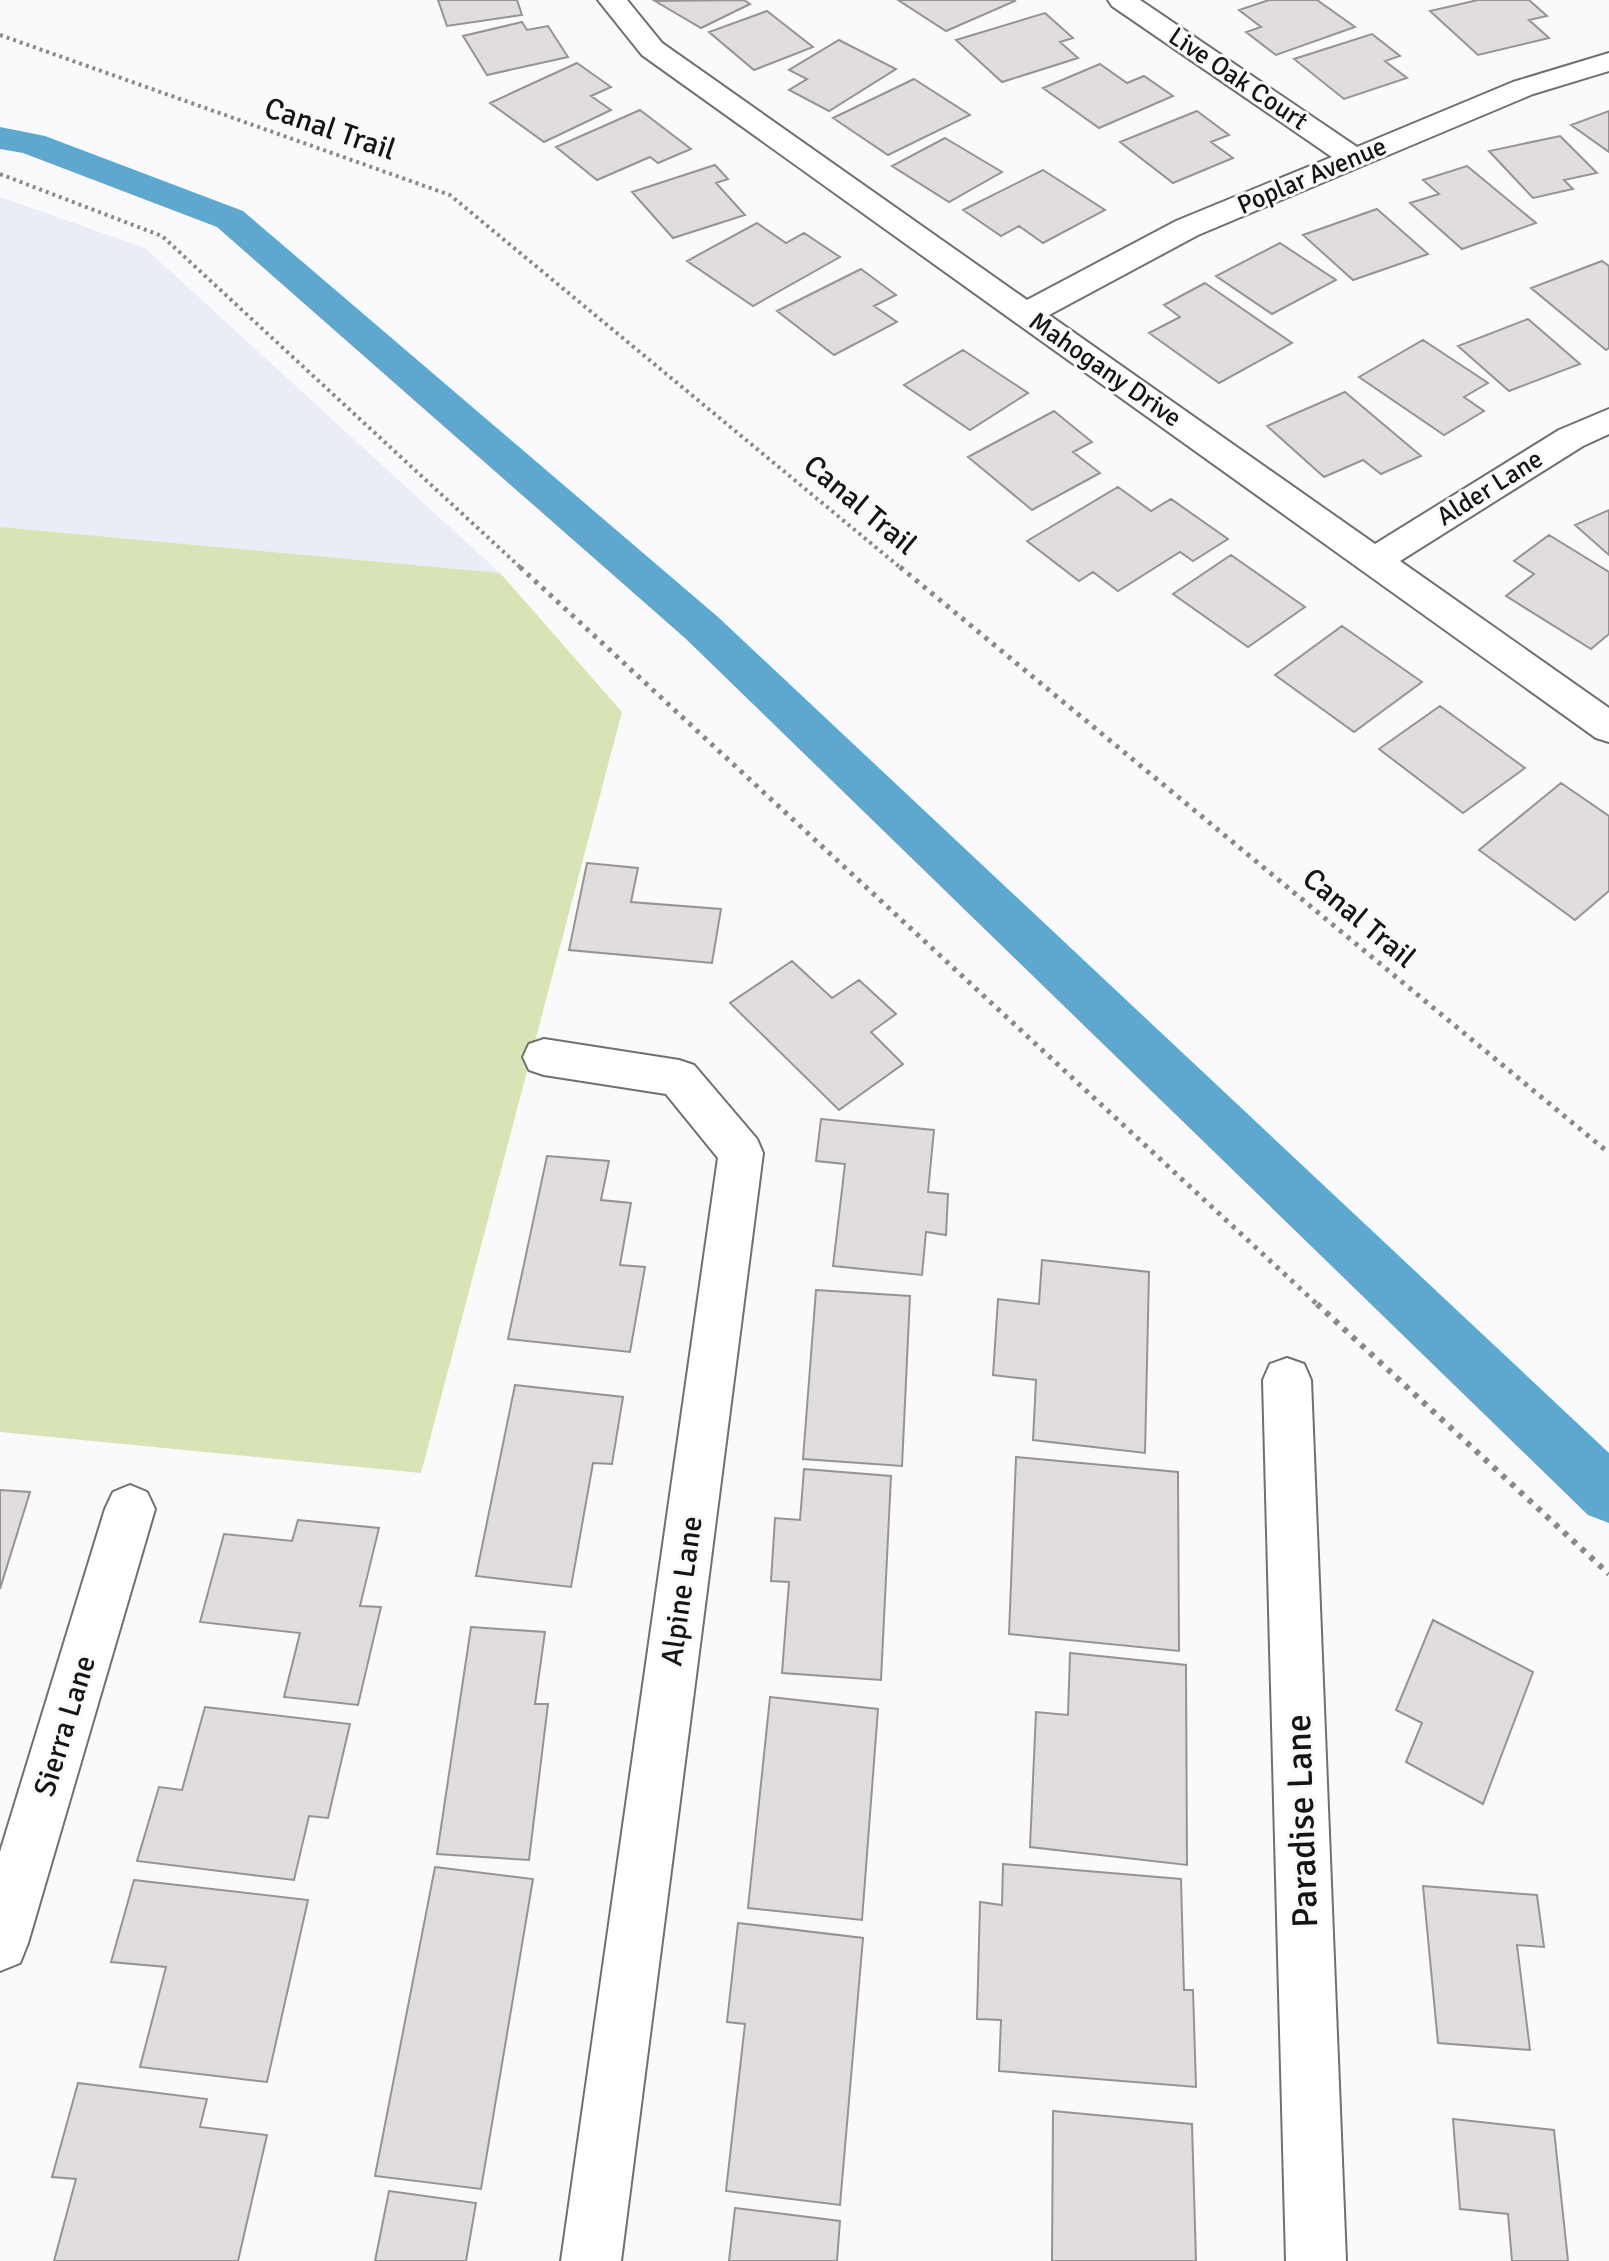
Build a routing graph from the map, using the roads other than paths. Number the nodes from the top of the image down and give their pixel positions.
1 (612, 0) edge
2 (1122, 0) edge
3 (1609, 62) edge
4 (1355, 159) junction
5 (1025, 314) junction
6 (1609, 420) edge
7 (1374, 561) junction
8 (1609, 728) edge
9 (544, 1057) dead end
10 (1287, 1380) dead end
11 (130, 1509) dead end
12 (0, 1943) edge
13 (591, 2261) edge
14 (1316, 2261) edge

1 - 5 street, Mahogany Drive
2 - 4 street, Live Oak Court
3 - 4 street, Poplar Avenue
4 - 5 street, Poplar Avenue
5 - 7 street, Mahogany Drive
6 - 7 street, Alder Lane
7 - 8 street, Mahogany Drive
9 - 13 street, Alpine Lane
10 - 14 street, Paradise Lane
11 - 12 street, Sierra Lane

